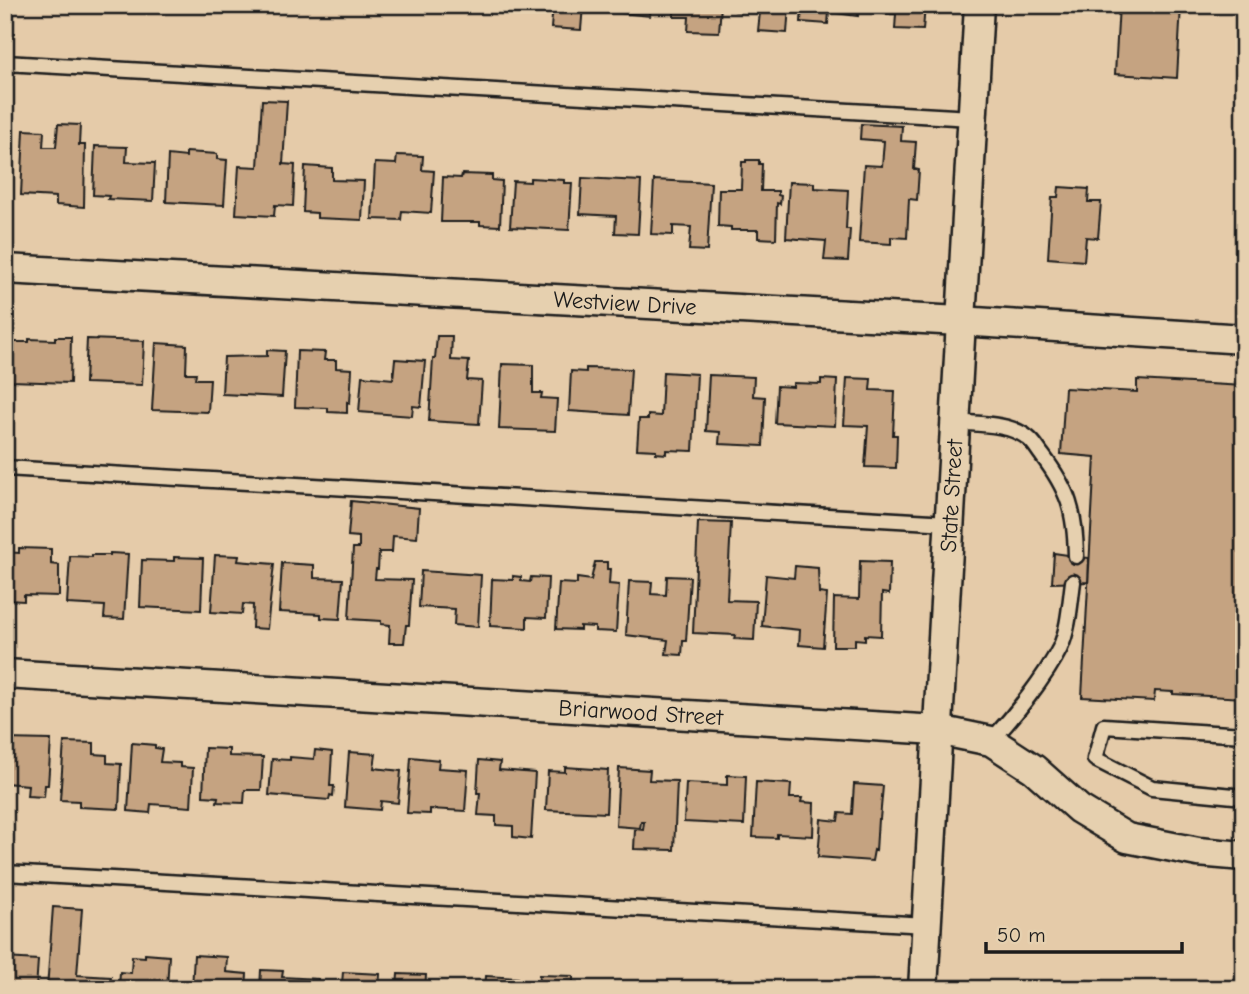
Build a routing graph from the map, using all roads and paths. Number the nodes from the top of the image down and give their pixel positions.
1 (979, 5) edge
2 (5, 63) edge
3 (972, 118) junction
4 (5, 269) edge
5 (960, 321) junction
6 (1244, 339) edge
7 (954, 422) junction
8 (5, 468) edge
9 (949, 523) junction
10 (1076, 556) dead end
11 (1073, 582) dead end
12 (5, 674) edge
13 (938, 730) junction
14 (1244, 735) edge
15 (991, 741) junction
16 (1244, 797) edge
17 (1244, 856) edge
18 (5, 873) edge
19 (927, 925) junction
20 (923, 989) edge

1 - 3 street, State Street
2 - 3 lane
3 - 5 street, State Street
4 - 5 street, Westview Drive
5 - 6 street, Westview Drive
5 - 7 street, State Street
7 - 9 street, State Street
7 - 10 lane
8 - 9 lane
9 - 13 street, State Street
11 - 15 lane
12 - 13 street, Briarwood Street
13 - 15 street, Briarwood Street
13 - 19 street, State Street
14 - 16 lane
15 - 17 street, Briarwood Street
18 - 19 lane
19 - 20 street, State Street

